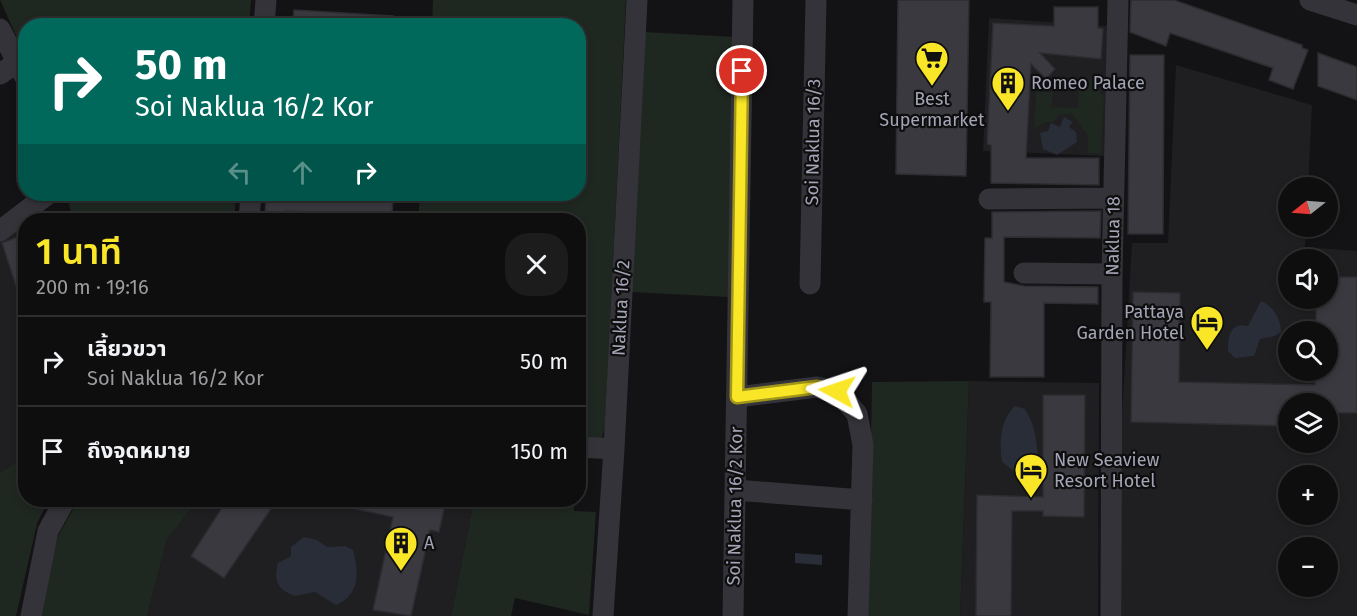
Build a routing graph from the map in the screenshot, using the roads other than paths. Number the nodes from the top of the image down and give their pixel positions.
1 (266, 0) edge
2 (637, 0) edge
3 (743, 0) edge
4 (816, 0) edge
5 (1118, 0) edge
6 (1310, 0) edge
7 (1357, 15) edge
8 (265, 18) edge
9 (0, 28) edge
10 (14, 72) edge
11 (1113, 198) junction
12 (989, 199) dead end
13 (42, 201) edge
14 (30, 213) edge
15 (18, 223) edge
16 (0, 231) edge
17 (1024, 273) dead end
18 (1112, 274) junction
19 (810, 284) dead end
20 (737, 397) junction
21 (586, 447) edge
22 (614, 449) junction
23 (735, 490) junction
24 (862, 500) junction
25 (62, 507) edge
26 (31, 616) edge
27 (603, 616) edge
28 (733, 616) edge
29 (858, 616) edge
30 (1111, 616) edge

1 - 8 street
2 - 22 street, Naklua 16/2
3 - 20 street, Soi Naklua 16/2 Kor
4 - 19 street, Soi Naklua 16/3
5 - 11 street, Naklua 18
6 - 7 street
9 - 10 street
11 - 12 street
11 - 18 street, Naklua 18
13 - 14 street
15 - 16 street
17 - 18 street
18 - 30 street, Naklua 18
20 - 23 street, Soi Naklua 16/2 Kor
20 - 24 street
21 - 22 street
22 - 27 street, Naklua 16/2
23 - 24 street
23 - 28 street, Soi Naklua 16/2 Kor
24 - 29 street
25 - 26 street

